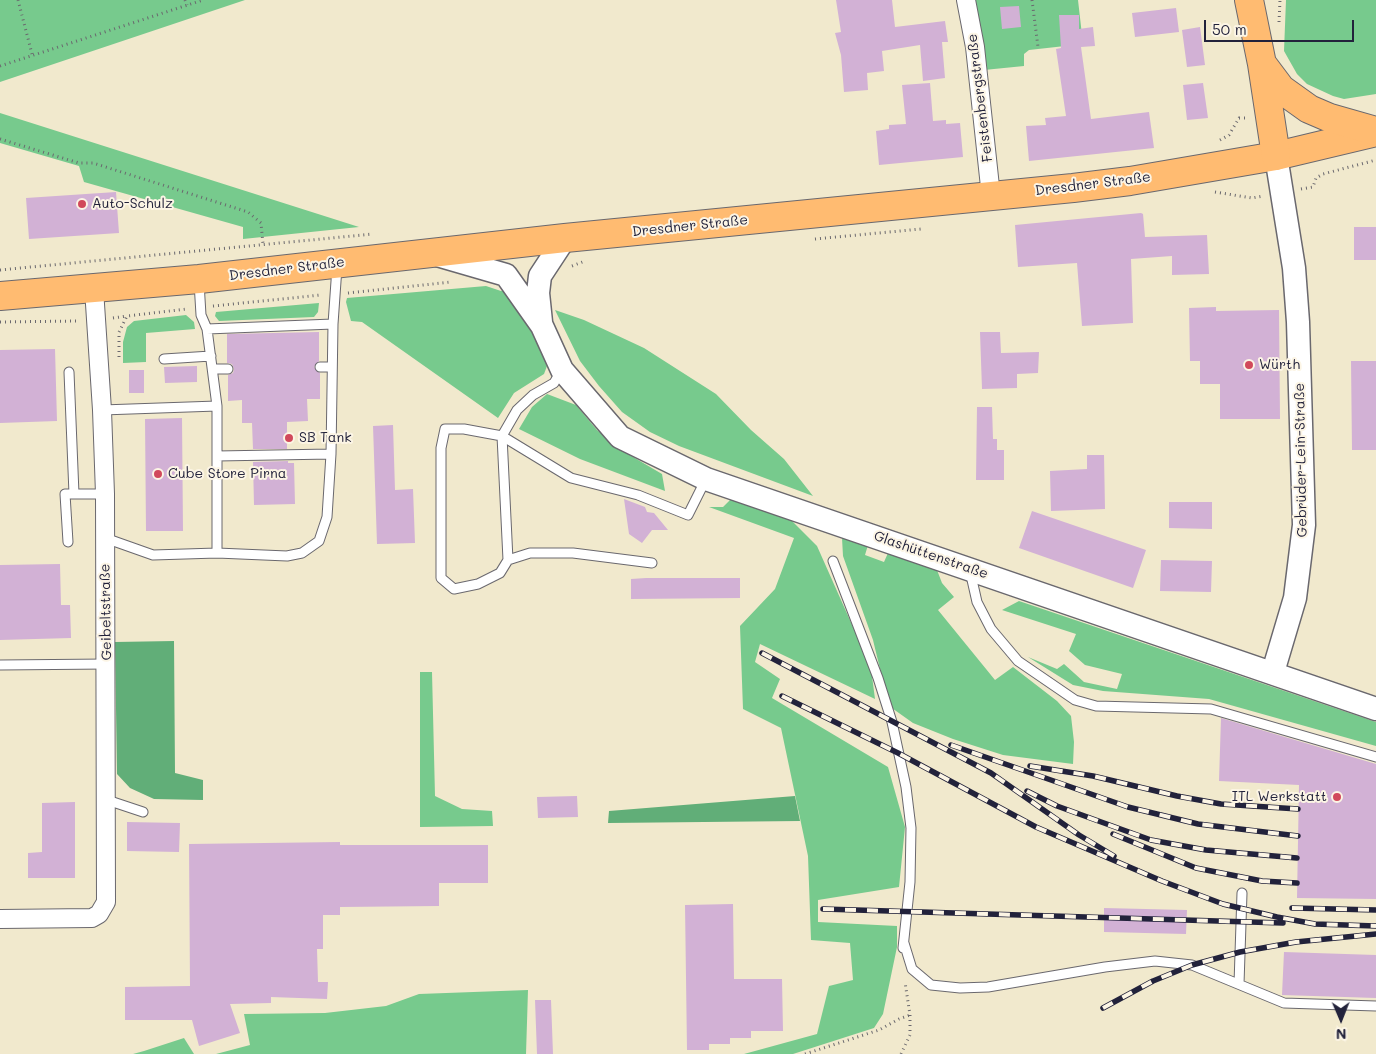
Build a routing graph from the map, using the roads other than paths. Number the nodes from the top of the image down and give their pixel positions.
1 (966, 0) edge
2 (1249, 0) edge
3 (1262, 64) junction
4 (1376, 132) edge
5 (1276, 156) junction
6 (991, 196) junction
7 (565, 238) junction
8 (431, 253) junction
9 (337, 263) junction
10 (198, 279) junction
11 (94, 289) junction
12 (0, 296) edge
13 (333, 324) junction
14 (542, 326) junction
15 (207, 329) junction
16 (211, 356) junction
17 (164, 359) dead end
18 (320, 367) dead end
19 (332, 367) junction
20 (214, 369) junction
21 (228, 369) dead end
22 (562, 370) junction
23 (68, 372) dead end
24 (217, 406) junction
25 (102, 410) junction
26 (502, 436) junction
27 (331, 454) junction
28 (217, 456) junction
29 (706, 479) junction
30 (74, 494) junction
31 (105, 494) junction
32 (105, 538) junction
33 (68, 542) dead end
34 (217, 553) junction
35 (508, 560) junction
36 (833, 561) dead end
37 (652, 563) dead end
38 (970, 568) junction
39 (107, 664) junction
40 (0, 665) edge
41 (1273, 672) junction
42 (1376, 709) edge
43 (1376, 757) edge
44 (107, 800) junction
45 (143, 812) dead end
46 (1242, 893) dead end
47 (0, 919) edge
48 (1239, 984) junction
49 (1376, 1006) edge

1 - 6 street, Feistenbergstraße
2 - 3 main road
3 - 4 main road
3 - 5 main road
4 - 5 main road, Dresdner Straße
5 - 6 main road, Dresdner Straße
5 - 41 street, Gebrüder-Lein-Straße
6 - 7 main road, Dresdner Straße
7 - 8 main road, Dresdner Straße
7 - 14 street, Glashüttenstraße
8 - 9 main road, Dresdner Straße
8 - 14 street, Glashüttenstraße
9 - 10 main road, Dresdner Straße
9 - 13 lane
10 - 11 main road, Dresdner Straße
10 - 15 lane
11 - 12 main road, Dresdner Straße
11 - 25 street, Geibeltstraße
13 - 15 lane
13 - 19 lane
14 - 22 street, Glashüttenstraße
15 - 16 lane
16 - 17 lane
16 - 20 lane
18 - 19 lane
19 - 27 lane
20 - 21 lane
20 - 24 lane
22 - 26 lane
22 - 29 street, Glashüttenstraße
23 - 30 lane
24 - 25 lane
24 - 28 lane
25 - 31 street, Geibeltstraße
26 - 29 lane
26 - 35 lane
26 - 35 lane
27 - 28 lane
27 - 34 lane
28 - 34 lane
29 - 38 street, Glashüttenstraße
30 - 31 lane
30 - 33 lane
31 - 32 street, Geibeltstraße
32 - 34 lane
32 - 39 street, Geibeltstraße
35 - 37 lane
36 - 48 lane
38 - 41 street, Glashüttenstraße
38 - 43 lane
39 - 40 lane
39 - 44 street, Geibeltstraße
41 - 42 street, Glashüttenstraße
44 - 45 lane
44 - 47 street, Geibeltstraße
46 - 48 lane
48 - 49 lane

